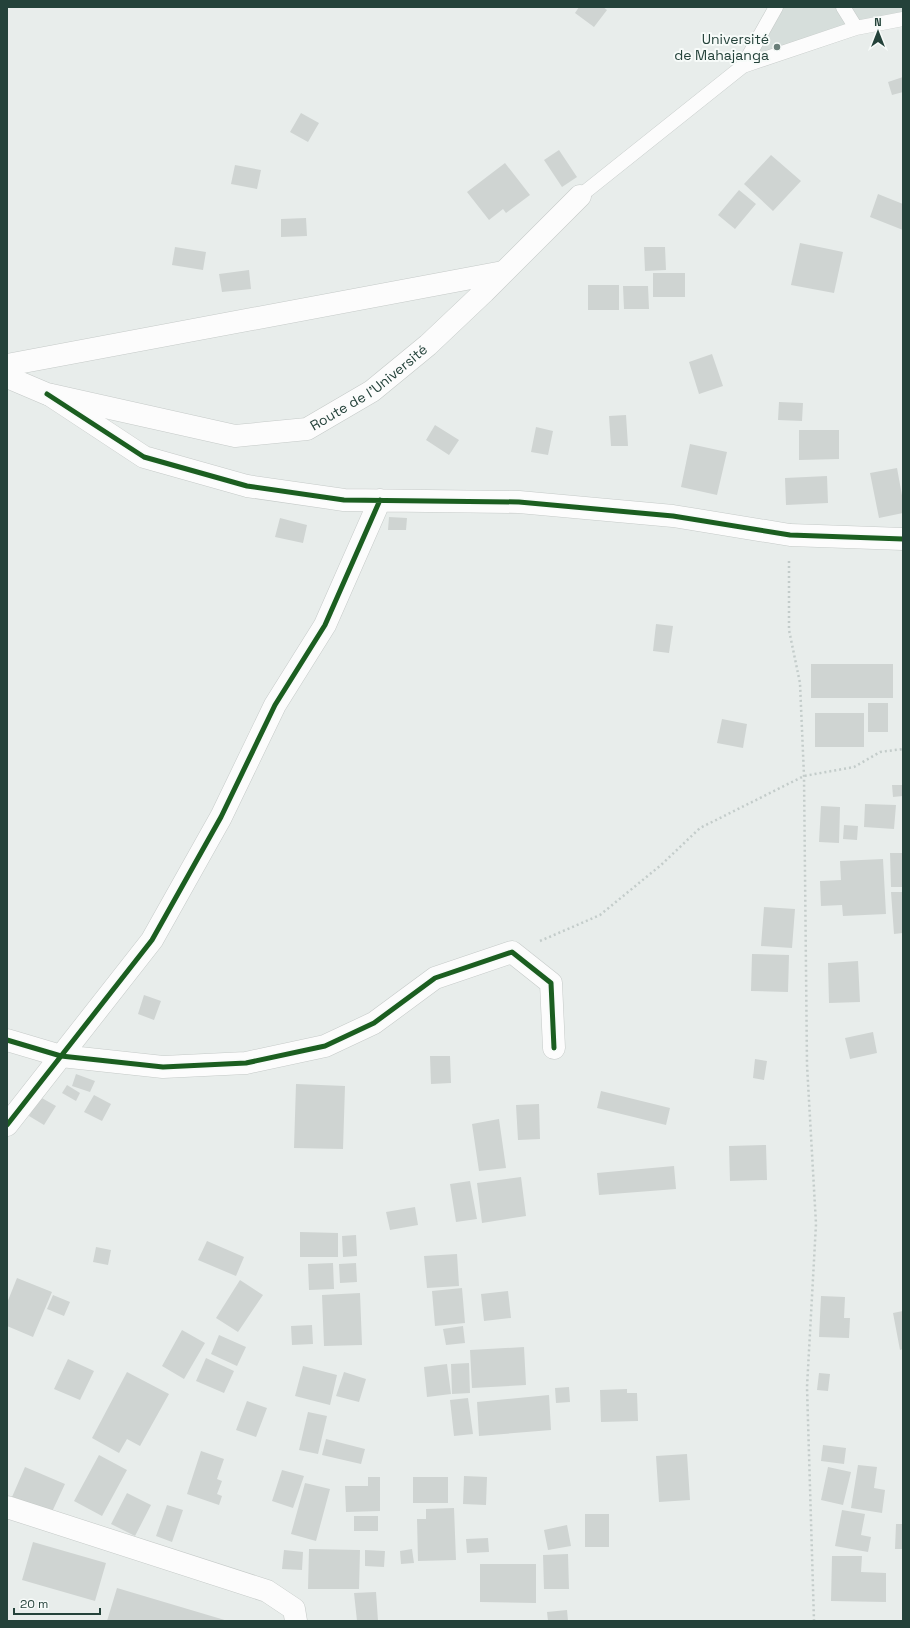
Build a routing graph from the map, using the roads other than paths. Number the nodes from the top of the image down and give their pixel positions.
1 (776, 7) edge
2 (843, 7) edge
3 (903, 19) edge
4 (856, 28) junction
5 (743, 66) junction
6 (580, 196) joint
7 (503, 272) junction
8 (7, 365) edge
9 (7, 377) edge
10 (48, 394) junction
11 (380, 500) junction
12 (903, 539) edge
13 (7, 1040) edge
14 (554, 1048) dead end
15 (61, 1056) junction
16 (7, 1124) edge
17 (7, 1507) edge
18 (296, 1621) edge

1 - 5 lane
2 - 4 lane
3 - 4 lane
4 - 5 lane
5 - 6 lane
6 - 7 street, Route de l'Université
7 - 8 street
7 - 10 street, Route de l'Université
9 - 10 street, Route de l'Université
10 - 11 street
11 - 12 street
11 - 15 street
13 - 15 street
14 - 15 street
15 - 16 street
17 - 18 street

